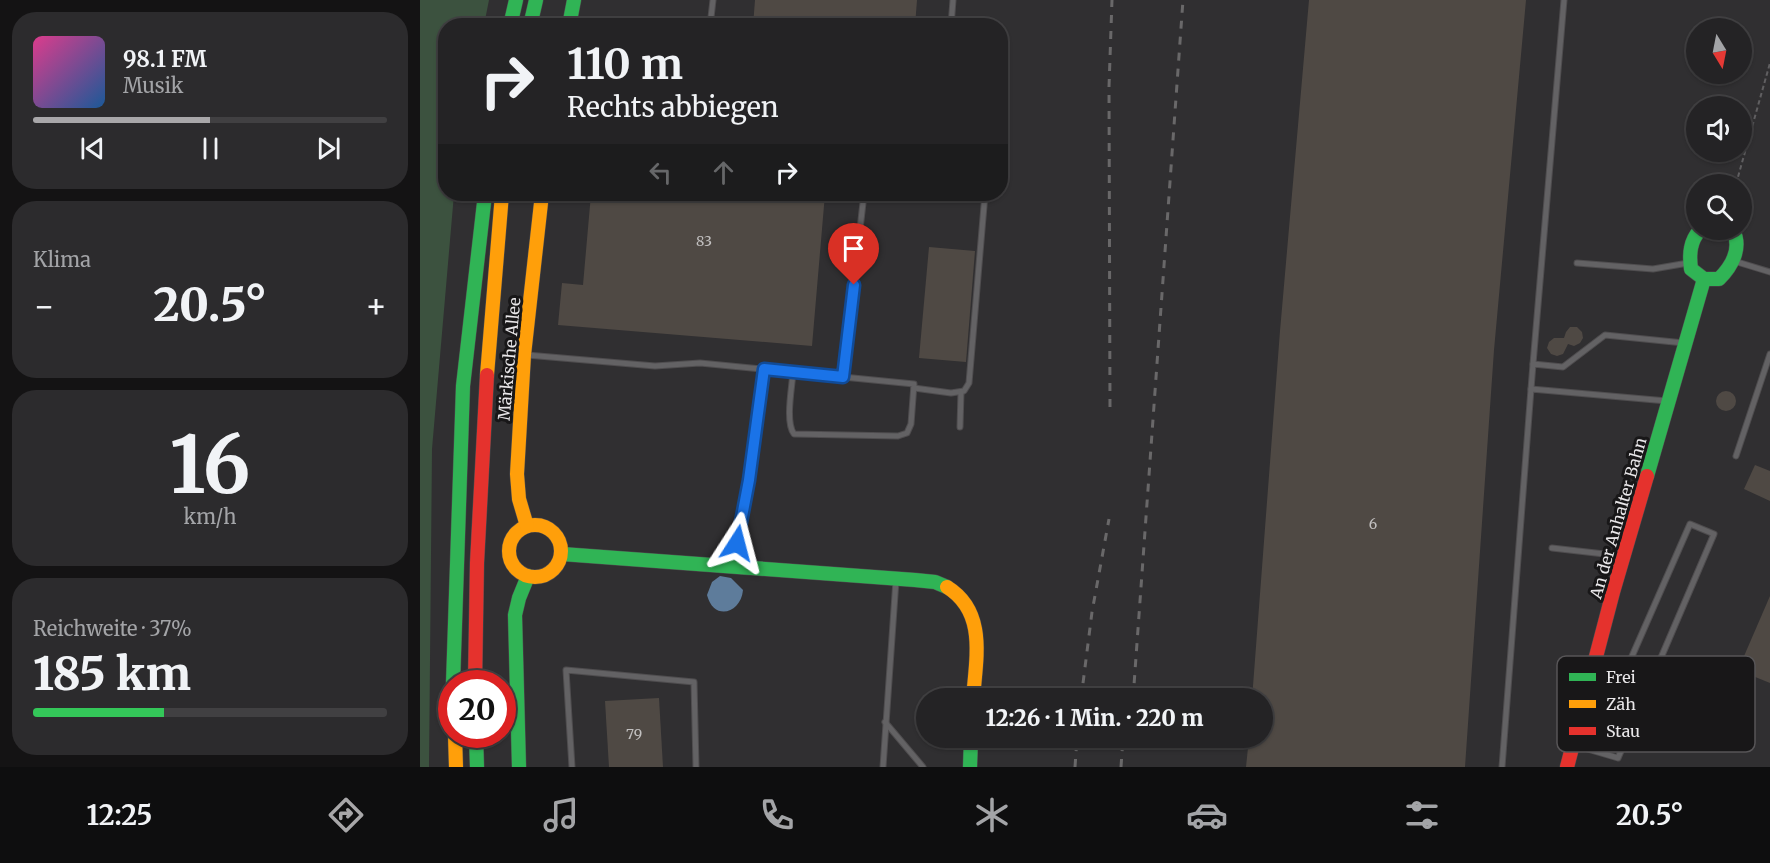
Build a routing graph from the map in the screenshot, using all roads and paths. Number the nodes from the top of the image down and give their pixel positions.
1 (516, 0) edge
2 (536, 0) edge
3 (574, 0) edge
4 (713, 0) edge
5 (953, 0) edge
6 (1564, 0) edge
7 (512, 18) edge
8 (533, 18) edge
9 (571, 18) edge
10 (711, 18) edge
11 (952, 18) edge
12 (1770, 63) edge
13 (1739, 174) edge
14 (484, 201) edge
15 (501, 201) edge
16 (541, 201) edge
17 (863, 201) edge
18 (984, 201) edge
19 (1693, 240) edge
20 (1736, 240) edge
21 (1733, 261) junction
22 (1690, 262) junction
23 (1576, 263) dead end
24 (1770, 272) edge
25 (1704, 279) junction
26 (1686, 343) junction
27 (1770, 354) edge
28 (524, 355) junction
29 (1533, 364) junction
30 (764, 369) junction
31 (793, 372) junction
32 (843, 377) junction
33 (914, 388) junction
34 (1531, 389) junction
35 (961, 392) junction
36 (1669, 401) junction
37 (960, 427) dead end
38 (1736, 456) dead end
39 (527, 526) junction
40 (1552, 548) dead end
41 (562, 554) junction
42 (1623, 556) junction
43 (736, 568) junction
44 (528, 576) junction
45 (896, 578) junction
46 (1597, 656) edge
47 (1632, 656) edge
48 (1661, 656) edge
49 (453, 670) edge
50 (475, 670) edge
51 (974, 688) edge
52 (885, 722) junction
53 (455, 748) edge
54 (476, 748) edge
55 (971, 748) edge
56 (1572, 752) edge
57 (1596, 752) edge
58 (1620, 752) edge
59 (456, 767) edge
60 (477, 767) edge
61 (519, 767) edge
62 (572, 767) edge
63 (696, 767) edge
64 (883, 767) edge
65 (923, 767) edge
66 (970, 767) edge
67 (1502, 767) edge
68 (1568, 767) edge

1 - 7 main road
2 - 8 main road
3 - 9 main road
4 - 10 lane
5 - 11 lane
6 - 29 lane
12 - 13 path
14 - 49 main road
15 - 50 main road
16 - 28 main road, Märkische Allee
17 - 32 lane
18 - 35 lane
19 - 22 main road
20 - 21 main road
21 - 24 lane
21 - 25 main road
22 - 23 lane
22 - 25 main road
25 - 26 main road, An der Anhalter Bahn
26 - 29 lane
26 - 36 main road, An der Anhalter Bahn
27 - 38 lane
28 - 30 lane
28 - 39 main road, Märkische Allee
29 - 34 lane
30 - 31 lane
30 - 43 lane
31 - 32 lane
31 - 33 lane
32 - 33 lane
33 - 35 lane
34 - 36 lane
34 - 67 lane
35 - 37 lane
36 - 42 main road, An der Anhalter Bahn
39 - 41 main road
39 - 44 main road
40 - 42 lane
41 - 43 main road
41 - 44 main road
42 - 46 main road, An der Anhalter Bahn
43 - 45 main road
44 - 61 main road
45 - 51 main road
45 - 52 lane
47 - 48 lane
52 - 64 lane
52 - 65 lane
53 - 59 main road
54 - 60 main road
55 - 66 main road
56 - 68 main road, An der Anhalter Bahn
57 - 58 lane
62 - 63 lane

